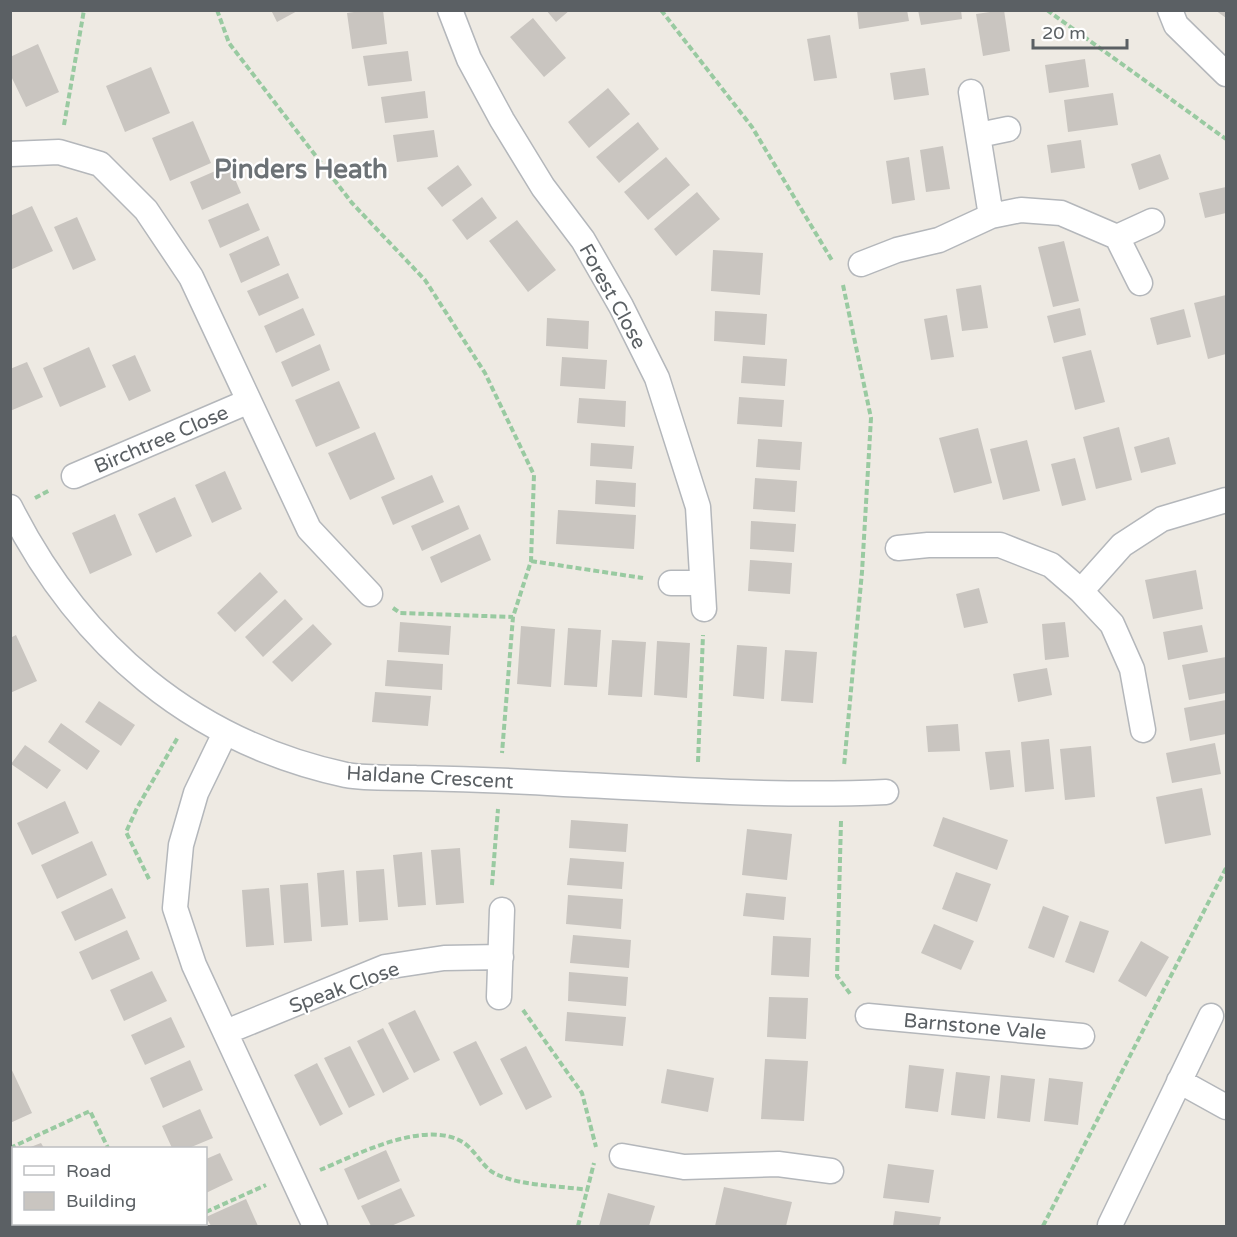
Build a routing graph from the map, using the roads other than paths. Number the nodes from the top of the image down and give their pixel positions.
1 (450, 10) edge
2 (1170, 10) edge
3 (1227, 74) edge
4 (971, 92) dead end
5 (1008, 129) dead end
6 (979, 135) junction
7 (10, 154) edge
8 (991, 216) junction
9 (1152, 222) dead end
10 (1117, 237) junction
11 (851, 270) road end
12 (1140, 283) dead end
13 (247, 402) junction
14 (74, 476) road end
15 (1227, 500) edge
16 (11, 509) edge
17 (898, 548) dead end
18 (670, 583) road end
19 (701, 584) junction
20 (1081, 591) junction
21 (370, 594) road end
22 (704, 609) road end
23 (1143, 730) dead end
24 (225, 733) junction
25 (886, 792) dead end
26 (502, 909) road end
27 (501, 957) junction
28 (499, 997) road end
29 (868, 1016) road end
30 (1211, 1016) dead end
31 (226, 1032) junction
32 (1082, 1036) dead end
33 (1179, 1081) junction
34 (1227, 1107) edge
35 (622, 1156) dead end
36 (831, 1171) dead end
37 (1110, 1225) dead end
38 (315, 1227) edge

1 - 19 street, Forest Close
2 - 3 street
4 - 6 street
5 - 6 street
6 - 8 street
7 - 13 street, Birchtree Close
8 - 10 street
8 - 11 street
9 - 10 street
10 - 12 street
13 - 14 street, Birchtree Close
13 - 21 street, Birchtree Close
15 - 20 street
16 - 24 street, Haldane Crescent
17 - 20 street
18 - 19 street
19 - 22 street, Forest Close
20 - 23 street
24 - 25 street, Haldane Crescent
24 - 31 street
26 - 27 street
27 - 28 street
27 - 31 street, Speak Close
29 - 32 street, Barnstone Vale
30 - 33 street
31 - 38 street
33 - 34 street
33 - 37 street
35 - 36 street

